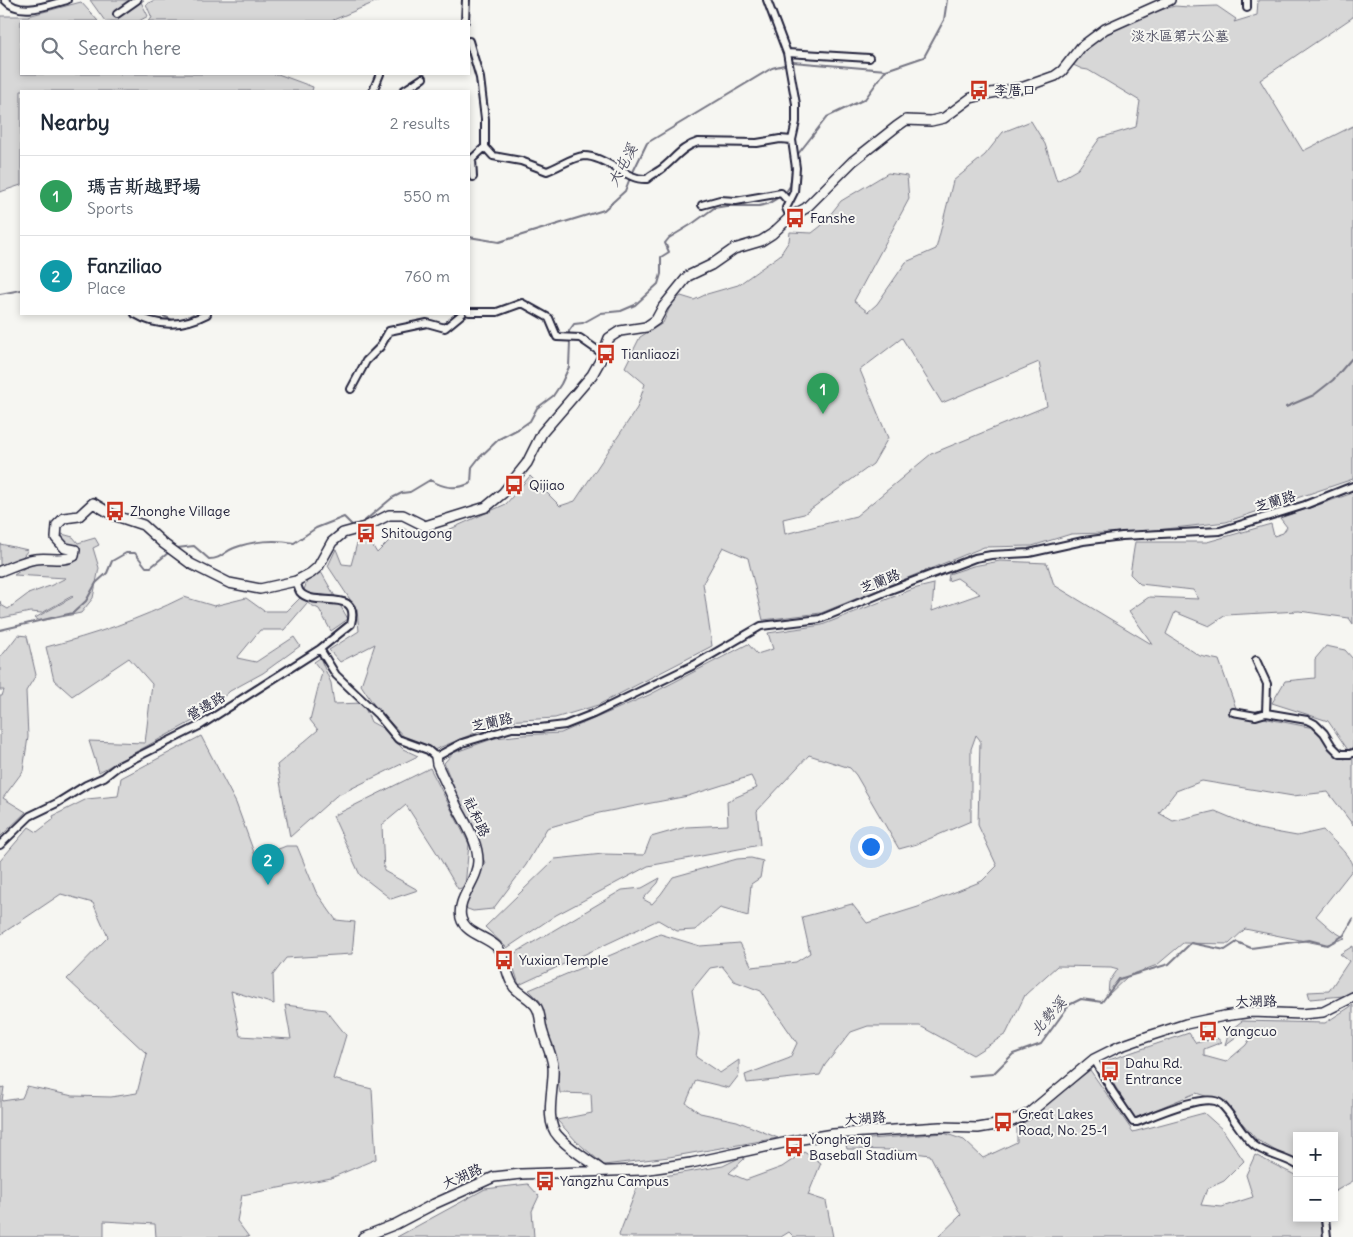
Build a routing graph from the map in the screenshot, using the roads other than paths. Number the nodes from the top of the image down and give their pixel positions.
1 (5, 0) edge
2 (67, 0) edge
3 (137, 0) edge
4 (466, 0) edge
5 (767, 0) edge
6 (1170, 0) edge
7 (1247, 0) edge
8 (1247, 8) dead end
9 (117, 14) dead end
10 (464, 20) edge
11 (470, 44) edge
12 (788, 53) junction
13 (870, 58) dead end
14 (380, 75) edge
15 (423, 78) dead end
16 (374, 90) edge
17 (405, 90) edge
18 (792, 140) junction
19 (485, 148) junction
20 (473, 177) dead end
21 (788, 201) junction
22 (702, 205) dead end
23 (790, 217) junction
24 (470, 312) edge
25 (136, 315) edge
26 (205, 315) edge
27 (461, 315) edge
28 (603, 354) junction
29 (351, 389) dead end
30 (1353, 486) edge
31 (0, 570) edge
32 (296, 580) junction
33 (320, 649) junction
34 (1256, 660) dead end
35 (1233, 712) dead end
36 (1266, 713) junction
37 (1353, 753) edge
38 (436, 757) junction
39 (0, 846) edge
40 (1353, 997) edge
41 (1094, 1059) junction
42 (1293, 1164) edge
43 (603, 1171) junction
44 (1325, 1222) edge
45 (363, 1237) edge
46 (1326, 1237) edge

1 - 2 street
3 - 9 street
4 - 10 street
5 - 12 street
6 - 23 street
7 - 8 street
11 - 19 street
12 - 13 street
12 - 18 street
14 - 16 street
15 - 17 street
18 - 19 street
18 - 21 street
19 - 20 street
21 - 22 street
21 - 23 street
23 - 28 street
24 - 28 street
25 - 26 street
27 - 29 street
28 - 32 street
30 - 38 street, 芝蘭路
31 - 32 street
32 - 33 street, 營邊路
33 - 38 street
33 - 39 street, 營邊路
34 - 36 street
35 - 36 street
36 - 37 street
38 - 43 street, 社和路
40 - 41 street, 大湖路
41 - 42 street
41 - 43 street, 大湖路
43 - 45 street, 大湖路
44 - 46 street

